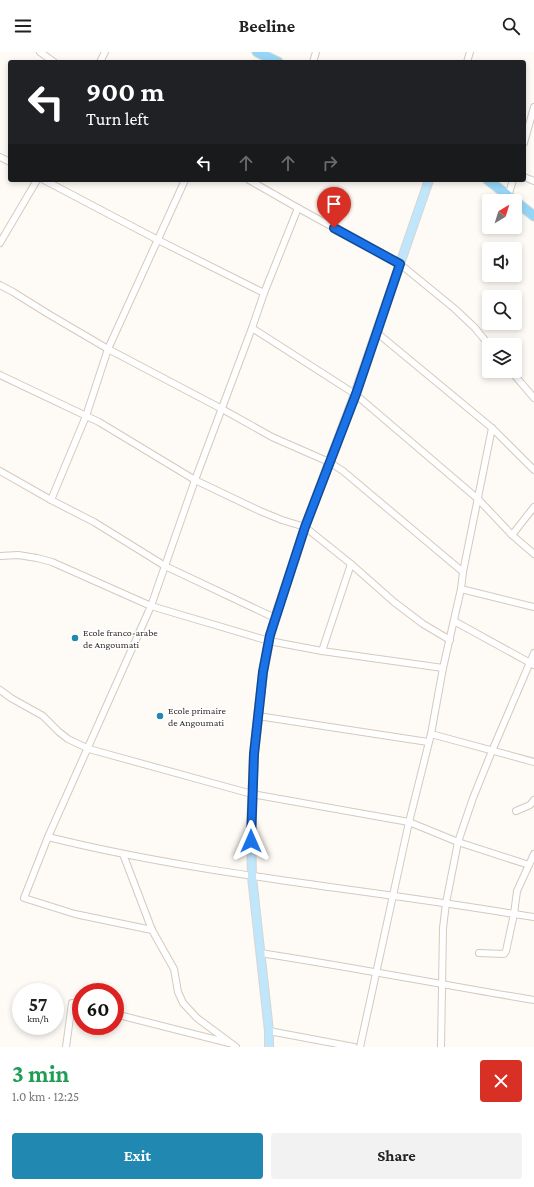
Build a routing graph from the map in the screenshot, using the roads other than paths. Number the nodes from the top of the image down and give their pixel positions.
1 (40, 52) edge
2 (257, 52) edge
3 (51, 60) edge
4 (274, 60) edge
5 (534, 107) edge
6 (526, 136) edge
7 (36, 182) edge
8 (48, 182) edge
9 (184, 182) edge
10 (252, 182) edge
11 (428, 182) edge
12 (490, 182) edge
13 (512, 182) edge
14 (506, 194) edge
15 (509, 194) edge
16 (522, 207) edge
17 (298, 208) junction
18 (534, 216) edge
19 (158, 240) junction
20 (0, 243) edge
21 (400, 264) junction
22 (0, 285) edge
23 (264, 293) junction
24 (252, 328) junction
25 (376, 332) junction
26 (483, 338) edge
27 (108, 349) junction
28 (0, 375) edge
29 (516, 378) edge
30 (356, 394) junction
31 (534, 398) edge
32 (222, 409) junction
33 (86, 416) junction
34 (492, 428) junction
35 (329, 462) junction
36 (534, 470) edge
37 (0, 471) edge
38 (195, 480) junction
39 (51, 500) junction
40 (478, 500) junction
41 (534, 507) edge
42 (305, 527) junction
43 (512, 535) junction
44 (534, 554) edge
45 (0, 556) edge
46 (351, 564) junction
47 (165, 566) junction
48 (463, 572) junction
49 (461, 589) junction
50 (151, 606) junction
51 (534, 607) edge
52 (275, 618) junction
53 (454, 621) junction
54 (450, 640) junction
55 (269, 641) junction
56 (322, 651) junction
57 (534, 653) edge
58 (532, 664) edge
59 (443, 668) junction
60 (0, 690) edge
61 (258, 716) junction
62 (431, 734) junction
63 (428, 742) junction
64 (89, 749) junction
65 (492, 751) junction
66 (534, 762) edge
67 (252, 794) junction
68 (534, 800) edge
69 (516, 811) dead end
70 (409, 822) junction
71 (48, 837) junction
72 (458, 842) junction
73 (123, 854) junction
74 (534, 854) edge
75 (529, 865) junction
76 (252, 877) junction
77 (393, 895) junction
78 (446, 902) junction
79 (514, 914) junction
80 (534, 917) edge
81 (152, 930) junction
82 (260, 953) junction
83 (479, 953) dead end
84 (377, 972) junction
85 (442, 985) junction
86 (534, 1000) edge
87 (72, 1003) edge
88 (124, 1016) edge
89 (269, 1032) junction
90 (234, 1046) edge
91 (66, 1047) edge
92 (270, 1047) edge
93 (354, 1047) edge
94 (360, 1047) edge
95 (441, 1047) edge

1 - 3 street
2 - 4 highway
5 - 6 street
7 - 20 street
8 - 19 street
9 - 19 street
10 - 17 street
11 - 21 main road
12 - 14 highway
13 - 15 street
16 - 18 highway
17 - 21 street
17 - 23 street
19 - 23 street
19 - 27 street
21 - 25 main road
21 - 26 street
22 - 27 street
23 - 24 street
24 - 30 street
24 - 32 street
25 - 30 main road
25 - 34 street
27 - 32 street
27 - 33 street
28 - 33 street
29 - 31 street
30 - 35 main road
30 - 40 street
32 - 35 street
32 - 38 street
33 - 38 street
33 - 39 street
34 - 36 street
34 - 40 street
35 - 42 main road
35 - 48 street
37 - 39 street
38 - 42 street
38 - 47 street
39 - 47 street
40 - 43 street
40 - 48 street
41 - 43 street
42 - 46 street
42 - 52 main road
43 - 44 street
45 - 50 street
46 - 54 street
46 - 56 street
47 - 50 street
47 - 52 street
48 - 49 street
49 - 51 street
49 - 53 street
50 - 55 street
50 - 64 street
52 - 55 main road
53 - 54 street
53 - 58 street
54 - 59 street
55 - 56 street
55 - 61 main road
56 - 59 street
57 - 58 street
58 - 65 street
59 - 62 street
60 - 64 street
61 - 63 street
61 - 67 main road
62 - 63 street
62 - 65 street
63 - 70 street
64 - 67 street
64 - 71 street
65 - 66 street
65 - 72 street
67 - 70 street
67 - 76 main road
68 - 69 street
70 - 72 street
70 - 77 street
71 - 73 street
71 - 81 street
72 - 75 street
72 - 78 street
73 - 76 street
73 - 81 street
74 - 75 street
75 - 79 street
76 - 77 street
76 - 82 main road
77 - 78 street
77 - 84 street
78 - 79 street
78 - 85 street
79 - 80 street
79 - 83 street
81 - 90 street
82 - 84 street
82 - 89 main road
84 - 85 street
84 - 94 street
85 - 86 street
85 - 95 street
87 - 91 street
88 - 90 street
89 - 92 main road
89 - 93 street

